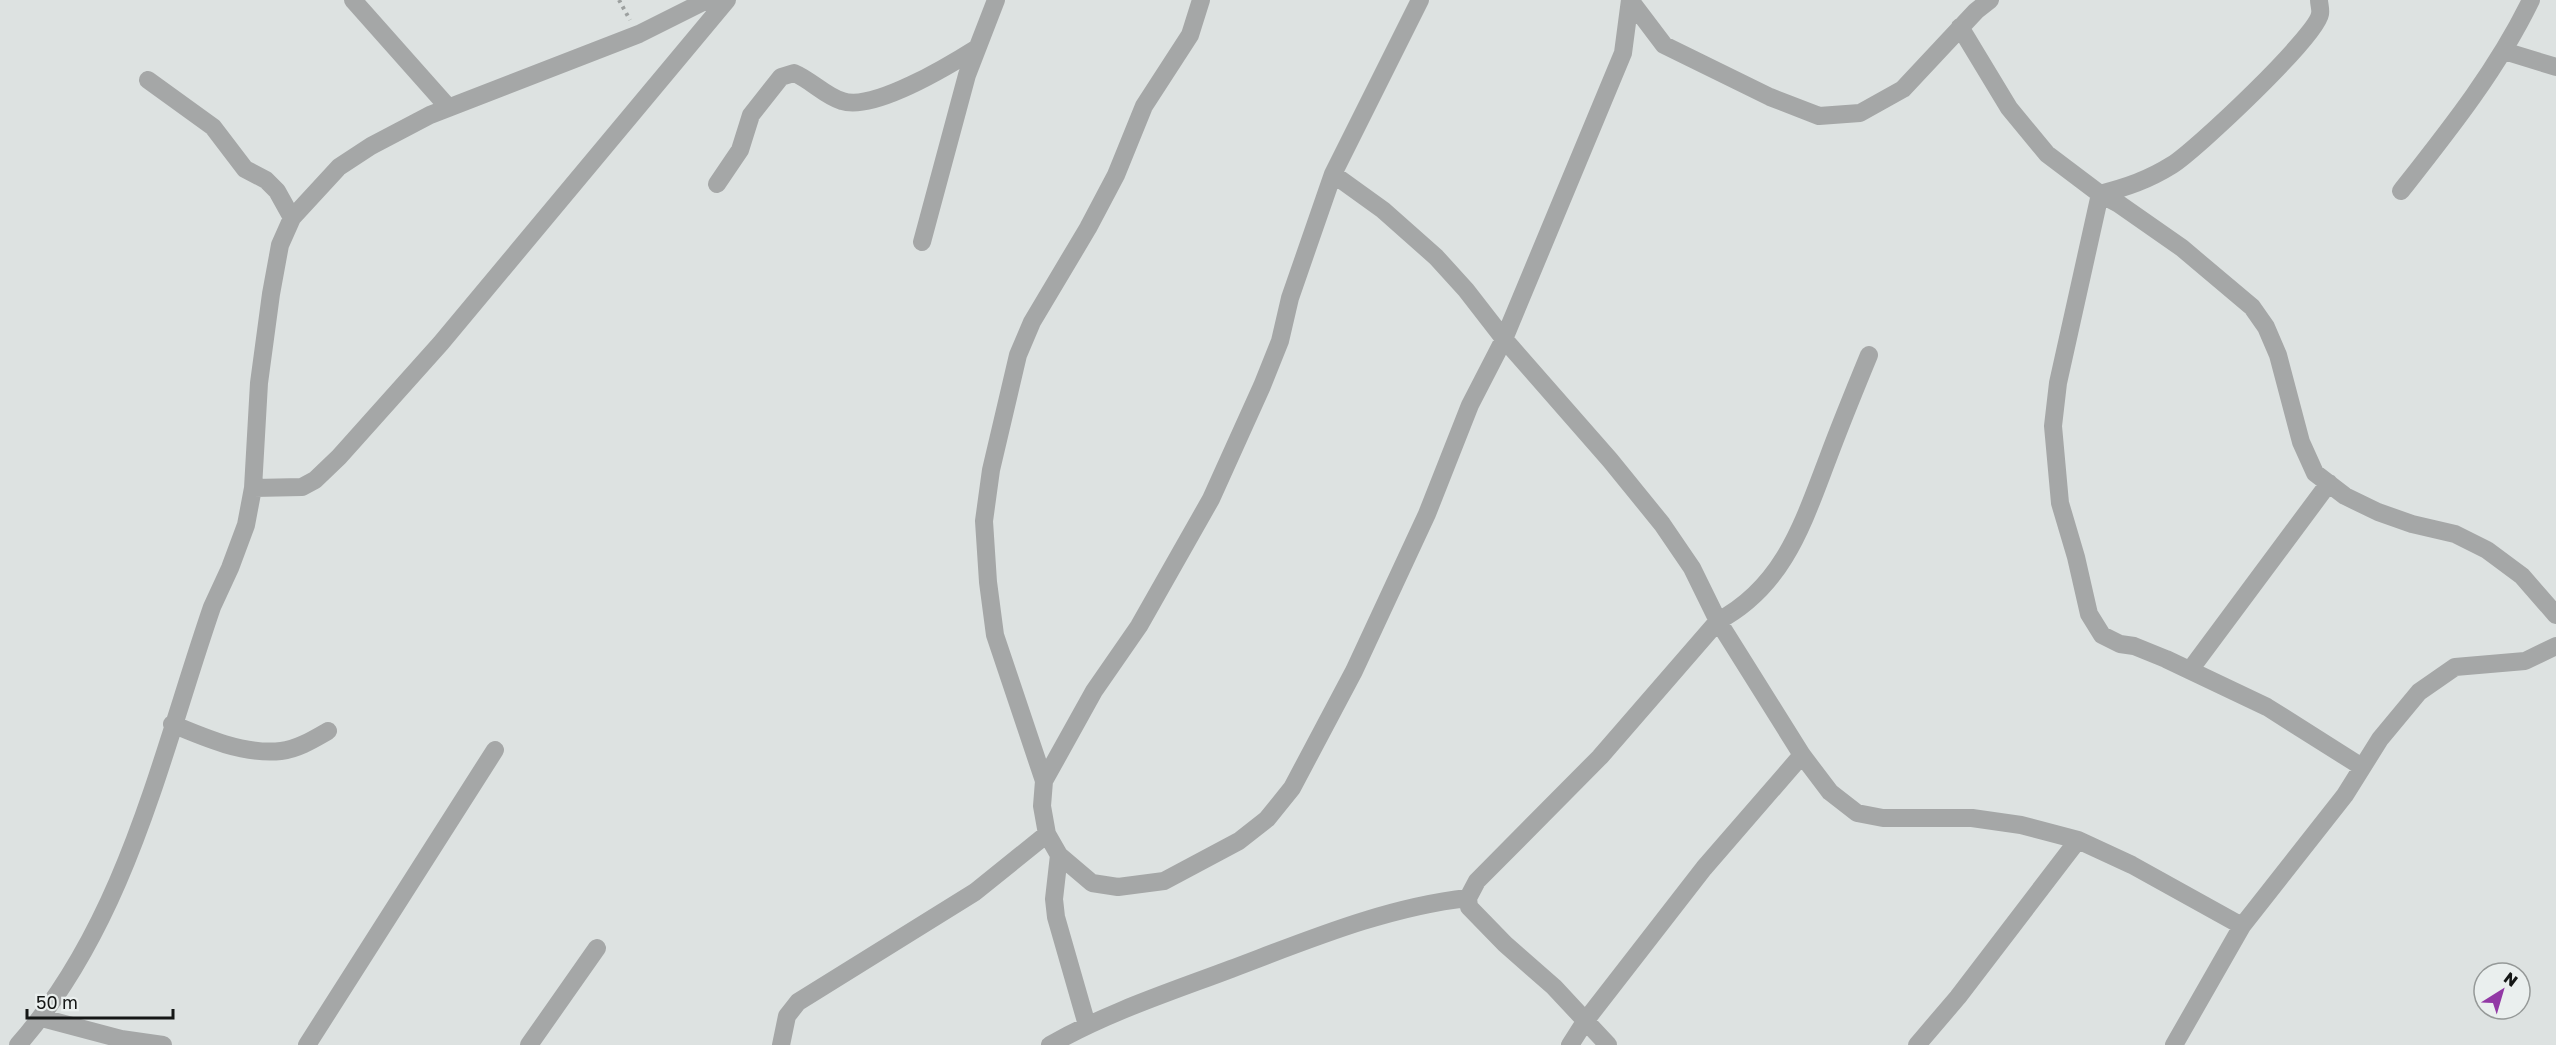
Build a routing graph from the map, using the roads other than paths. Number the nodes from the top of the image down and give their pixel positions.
1 (353, 0) edge
2 (707, 0) edge
3 (727, 0) edge
4 (996, 0) edge
5 (1200, 0) edge
6 (1420, 0) edge
7 (1990, 0) edge
8 (2319, 0) edge
9 (2531, 0) edge
10 (1960, 27) junction
11 (977, 48) junction
12 (2504, 51) junction
13 (2556, 67) edge
14 (148, 80) dead end
15 (448, 107) junction
16 (1333, 174) junction
17 (717, 184) dead end
18 (2401, 191) dead end
19 (2100, 194) junction
20 (292, 218) junction
21 (922, 242) dead end
22 (1504, 339) junction
23 (1869, 355) dead end
24 (2329, 483) junction
25 (253, 488) junction
26 (2556, 615) edge
27 (1718, 621) junction
28 (2556, 646) edge
29 (2190, 670) junction
30 (172, 724) junction
31 (328, 730) dead end
32 (495, 750) dead end
33 (1802, 755) junction
34 (2362, 767) junction
35 (1044, 782) junction
36 (1047, 834) junction
37 (2078, 840) junction
38 (1059, 855) junction
39 (1468, 898) junction
40 (2242, 926) junction
41 (597, 948) dead end
42 (42, 1018) junction
43 (1586, 1020) junction
44 (1087, 1025) junction
45 (18, 1045) edge
46 (163, 1045) edge
47 (307, 1045) edge
48 (530, 1045) edge
49 (781, 1045) edge
50 (1050, 1045) edge
51 (1570, 1045) edge
52 (1608, 1045) edge
53 (1917, 1045) edge
54 (2174, 1045) edge

1 - 15 street
2 - 15 street
3 - 25 street
4 - 11 street
5 - 35 street
6 - 16 street
7 - 10 street
8 - 19 street
9 - 12 street
10 - 19 street
10 - 22 street
11 - 17 street
11 - 21 street
12 - 13 street
12 - 18 street
14 - 20 street
15 - 20 street
16 - 22 street
16 - 35 street
19 - 24 street
19 - 29 street
20 - 25 street
22 - 27 street
22 - 38 street
23 - 27 street
24 - 26 street
24 - 29 street
25 - 30 street
27 - 33 street
27 - 39 street
28 - 34 street
29 - 34 street
30 - 31 street
30 - 42 street
32 - 47 street
33 - 37 street
33 - 43 street
34 - 40 street
35 - 36 street
36 - 38 street
36 - 49 street
37 - 40 street
37 - 53 street
38 - 44 street
39 - 43 street
39 - 44 street
40 - 54 street
41 - 48 street
42 - 45 street
42 - 46 street
43 - 51 street
43 - 52 street
44 - 50 street

